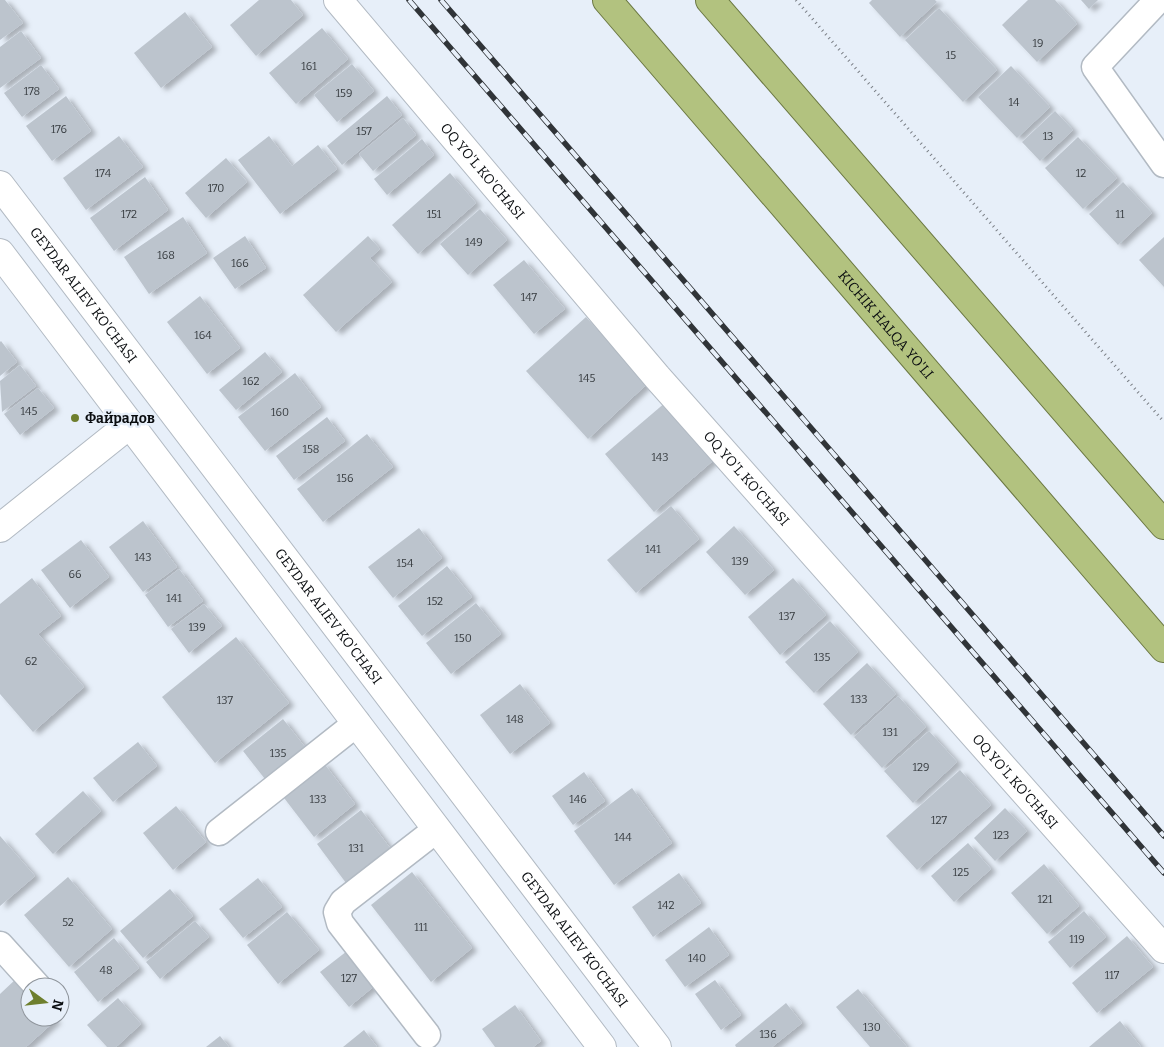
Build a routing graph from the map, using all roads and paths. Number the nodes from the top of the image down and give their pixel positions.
1 (338, 0) edge
2 (607, 0) edge
3 (710, 0) edge
4 (796, 0) edge
5 (1158, 0) edge
6 (1164, 164) edge
7 (0, 185) edge
8 (0, 253) edge
9 (161, 398) junction
10 (1164, 422) edge
11 (130, 424) junction
12 (1164, 525) edge
13 (0, 528) edge
14 (1164, 648) edge
15 (357, 723) junction
16 (437, 829) junction
17 (219, 832) dead end
18 (0, 944) edge
19 (1164, 949) edge
20 (29, 977) edge
21 (428, 1035) dead end
22 (602, 1047) edge
23 (657, 1047) edge

1 - 19 main road, OQ YO'L KO'CHASI
2 - 14 highway, KICHIK HALQA YO'LI
3 - 12 highway
4 - 10 path
5 - 6 street
7 - 9 main road, GEYDAR ALIEV KO'CHASI
8 - 11 main road
9 - 11 main road
9 - 23 main road, GEYDAR ALIEV KO'CHASI
11 - 13 main road
11 - 15 main road
15 - 16 main road
15 - 17 street
16 - 21 street
16 - 22 main road
18 - 20 street

